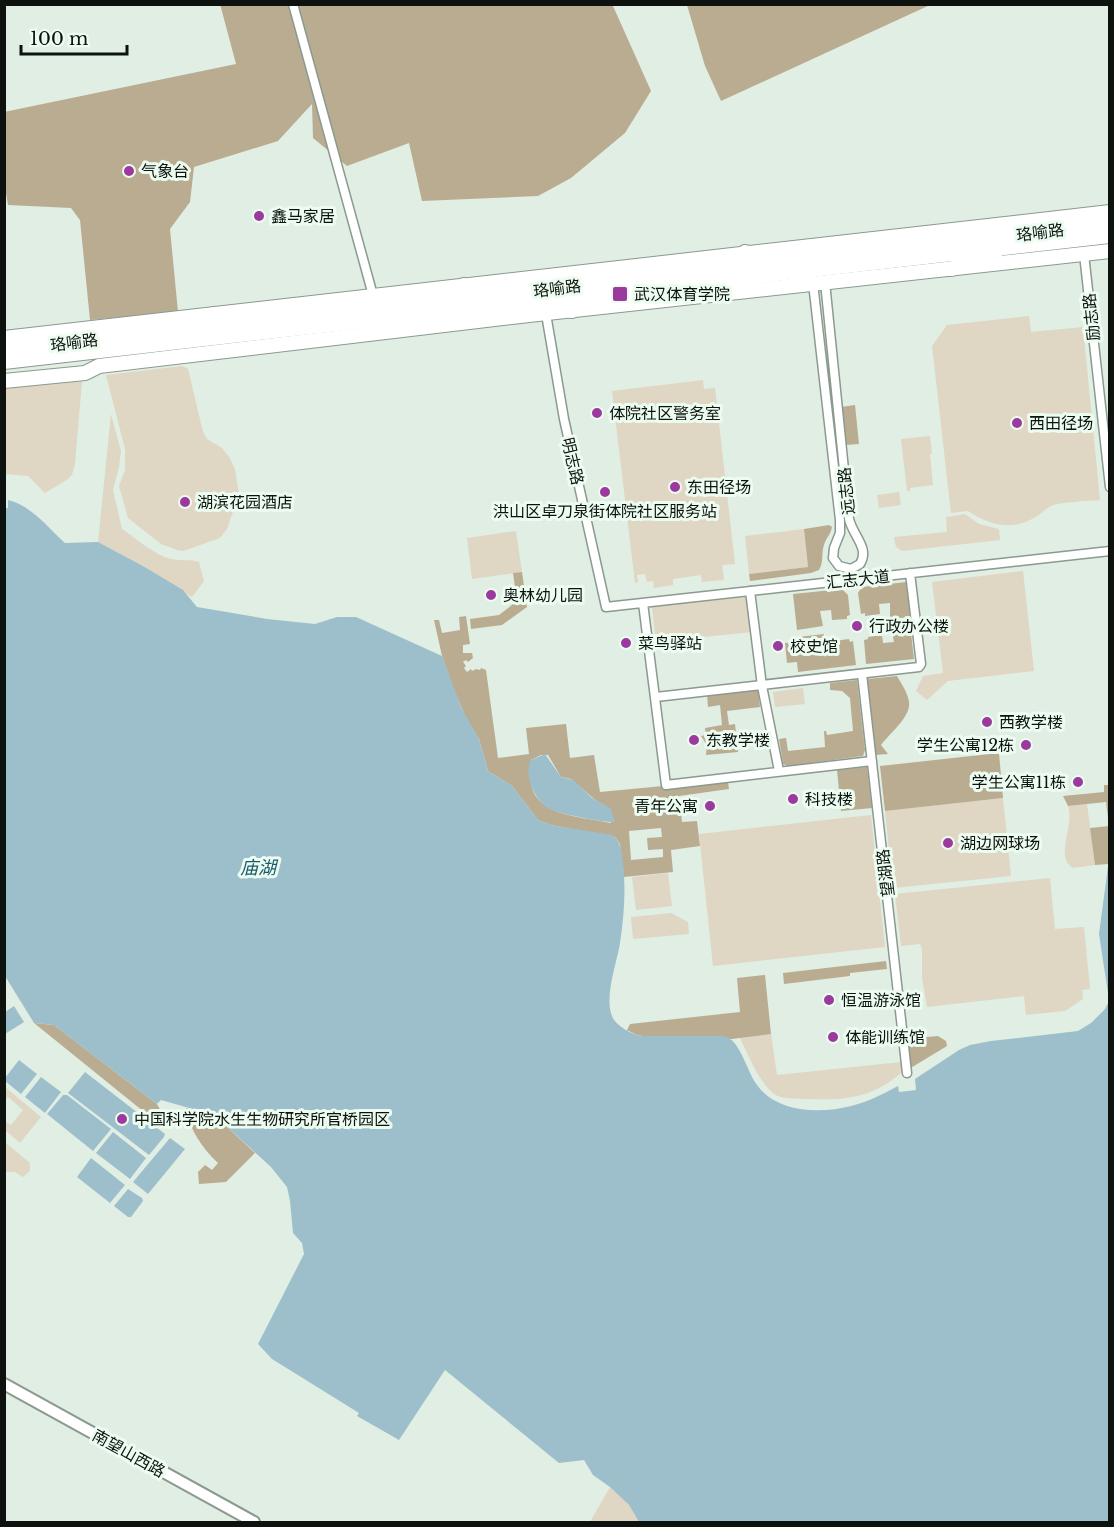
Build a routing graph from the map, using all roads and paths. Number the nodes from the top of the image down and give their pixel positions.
1 (293, 4) edge
2 (1110, 212) edge
3 (1110, 224) edge
4 (1110, 236) edge
5 (1030, 245) junction
6 (1110, 251) edge
7 (746, 252) junction
8 (1084, 254) junction
9 (787, 267) junction
10 (951, 269) junction
11 (819, 282) junction
12 (464, 285) junction
13 (508, 294) junction
14 (533, 302) junction
15 (572, 311) junction
16 (214, 314) junction
17 (377, 314) junction
18 (546, 314) junction
19 (172, 330) junction
20 (4, 338) edge
21 (4, 351) edge
22 (4, 362) edge
23 (4, 381) edge
24 (1110, 487) edge
25 (1110, 551) edge
26 (862, 562) junction
27 (837, 565) junction
28 (910, 573) junction
29 (879, 577) junction
30 (824, 582) junction
31 (750, 591) junction
32 (643, 603) junction
33 (606, 607) joint
34 (862, 674) junction
35 (762, 686) junction
36 (656, 697) junction
37 (872, 761) junction
38 (779, 771) junction
39 (907, 1073) dead end
40 (4, 1384) edge
41 (254, 1522) edge

1 - 17 street
2 - 7 main road
3 - 9 main road, 珞喻路
4 - 5 main road, 珞喻路
5 - 9 main road, 珞喻路
5 - 10 main road
6 - 8 main road
7 - 9 main road
7 - 12 main road
8 - 10 main road
8 - 24 street, 励志路
9 - 11 main road
9 - 13 main road, 珞喻路
9 - 14 main road, 珞喻路
10 - 11 main road
11 - 15 main road
11 - 26 street, 远志路
11 - 27 street, 远志路
12 - 13 main road
12 - 17 main road
13 - 17 main road, 珞喻路
14 - 15 main road
14 - 17 main road, 珞喻路
15 - 18 main road
16 - 17 main road
16 - 19 main road
16 - 20 main road
17 - 18 main road
17 - 19 main road, 珞喻路
17 - 22 main road, 珞喻路
17 - 23 main road
18 - 33 street, 明志路
19 - 21 main road, 珞喻路
25 - 28 street, 汇志大道
26 - 27 street
26 - 29 street
27 - 30 street
28 - 29 street, 汇志大道
28 - 34 street
29 - 30 street, 汇志大道
30 - 31 street, 汇志大道
31 - 32 street, 汇志大道
31 - 35 street
32 - 33 street, 汇志大道
32 - 36 street
34 - 35 street
34 - 37 street, 望湖路
35 - 36 street
35 - 38 street
36 - 38 street
37 - 38 street
37 - 39 street, 望湖路
40 - 41 street, 南望山西路

